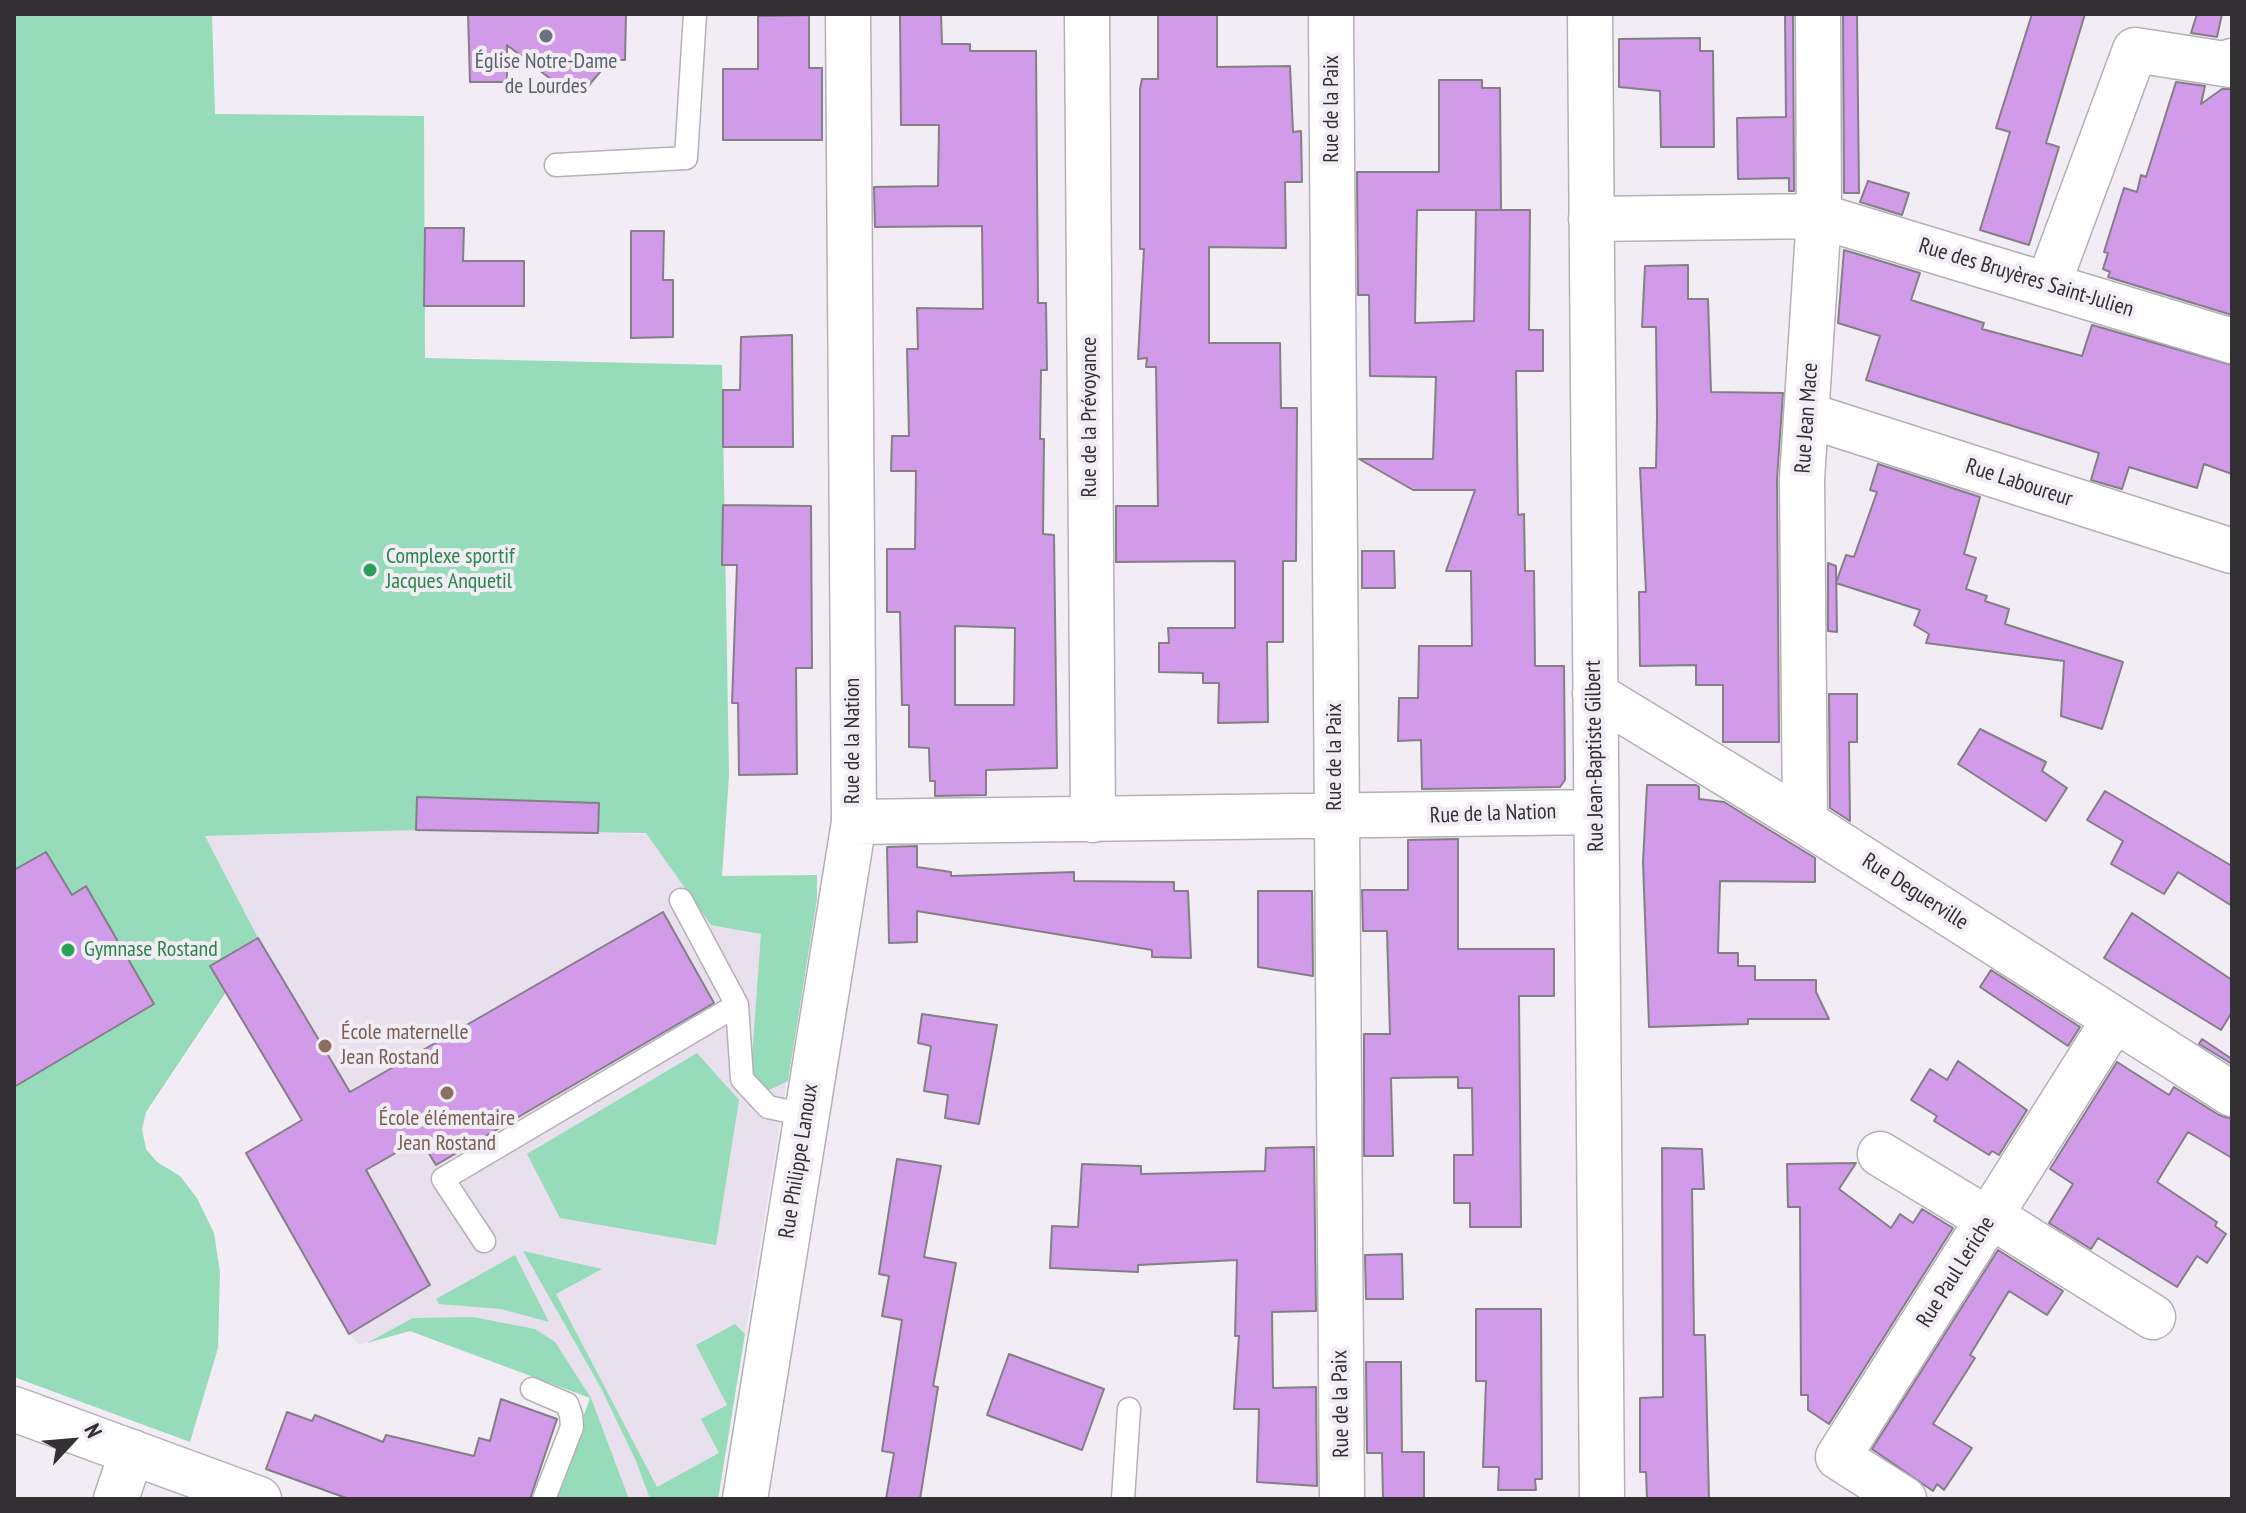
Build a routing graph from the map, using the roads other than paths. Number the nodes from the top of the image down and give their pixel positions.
1 (695, 14) edge
2 (848, 14) edge
3 (1087, 14) edge
4 (1331, 14) edge
5 (1590, 14) edge
6 (1818, 14) edge
7 (2232, 61) edge
8 (556, 165) dead end
9 (1819, 216) junction
10 (1591, 219) junction
11 (2048, 285) junction
12 (2232, 341) edge
13 (1807, 415) junction
14 (2232, 551) edge
15 (1595, 694) junction
16 (1596, 812) junction
17 (1335, 819) junction
18 (1093, 820) junction
19 (854, 822) junction
20 (1805, 822) junction
21 (681, 900) dead end
22 (737, 1005) junction
23 (2114, 1020) junction
24 (2232, 1094) edge
25 (806, 1115) junction
26 (1880, 1154) dead end
27 (1990, 1218) junction
28 (484, 1241) dead end
29 (2153, 1317) dead end
30 (532, 1389) dead end
31 (14, 1409) edge
32 (1129, 1409) dead end
33 (132, 1452) junction
34 (116, 1499) edge
35 (259, 1499) edge
36 (544, 1499) edge
37 (745, 1499) edge
38 (1123, 1499) edge
39 (1342, 1499) edge
40 (1602, 1499) edge
41 (1904, 1499) edge

1 - 8 lane
2 - 19 street, Rue de la Nation
3 - 18 street, Rue de la Prévoyance
4 - 17 street, Rue de la Paix
5 - 10 street, Rue Jean-Baptiste Gilbert
6 - 9 street, Rue Jean Mace
7 - 11 street
9 - 10 street, Rue des Bruyères Saint-Julien
9 - 11 street, Rue des Bruyères Saint-Julien
9 - 13 street, Rue Jean Mace
10 - 15 street, Rue Jean-Baptiste Gilbert
11 - 12 street, Rue des Bruyères Saint-Julien
13 - 14 street, Rue Laboureur
13 - 20 street, Rue Jean Mace
15 - 16 street, Rue Jean-Baptiste Gilbert
15 - 20 street, Rue Deguerville
16 - 17 street, Rue de la Nation
16 - 40 street, Rue Jean-Baptiste Gilbert
17 - 18 street, Rue de la Nation
17 - 39 street, Rue de la Paix
18 - 19 street, Rue de la Nation
19 - 25 street, Rue Philippe Lanoux
20 - 23 street, Rue Deguerville
21 - 22 lane
22 - 25 lane
22 - 28 lane
23 - 24 street, Rue Deguerville
23 - 27 street, Rue Paul Leriche
25 - 37 street, Rue Philippe Lanoux
26 - 27 street
27 - 29 street
27 - 41 street, Rue Paul Leriche
30 - 36 lane
31 - 33 street
32 - 38 lane
33 - 34 street
33 - 35 street

